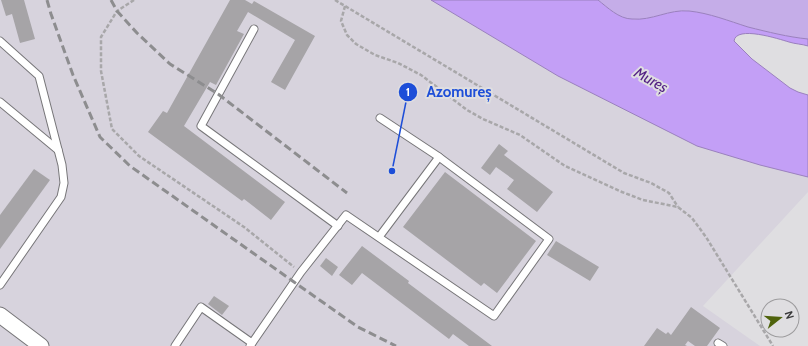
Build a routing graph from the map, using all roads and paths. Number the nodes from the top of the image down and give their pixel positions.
1 (134, 0) edge
2 (335, 0) edge
3 (345, 6) junction
4 (254, 29) dead end
5 (0, 40) edge
6 (0, 102) edge
7 (380, 118) dead end
8 (58, 150) junction
9 (439, 157) junction
10 (678, 207) junction
11 (338, 226) junction
12 (379, 237) junction
13 (301, 272) junction
14 (0, 285) edge
15 (0, 315) edge
16 (251, 345) edge
17 (42, 346) edge
18 (175, 346) edge
19 (773, 346) edge

1 - 13 path
2 - 3 path
3 - 10 path
3 - 10 path
4 - 11 lane
5 - 8 lane
6 - 8 lane
7 - 9 lane
8 - 14 lane
9 - 12 lane
9 - 12 lane
10 - 19 path
11 - 12 lane
11 - 13 lane
13 - 16 lane
15 - 17 street
16 - 18 lane

